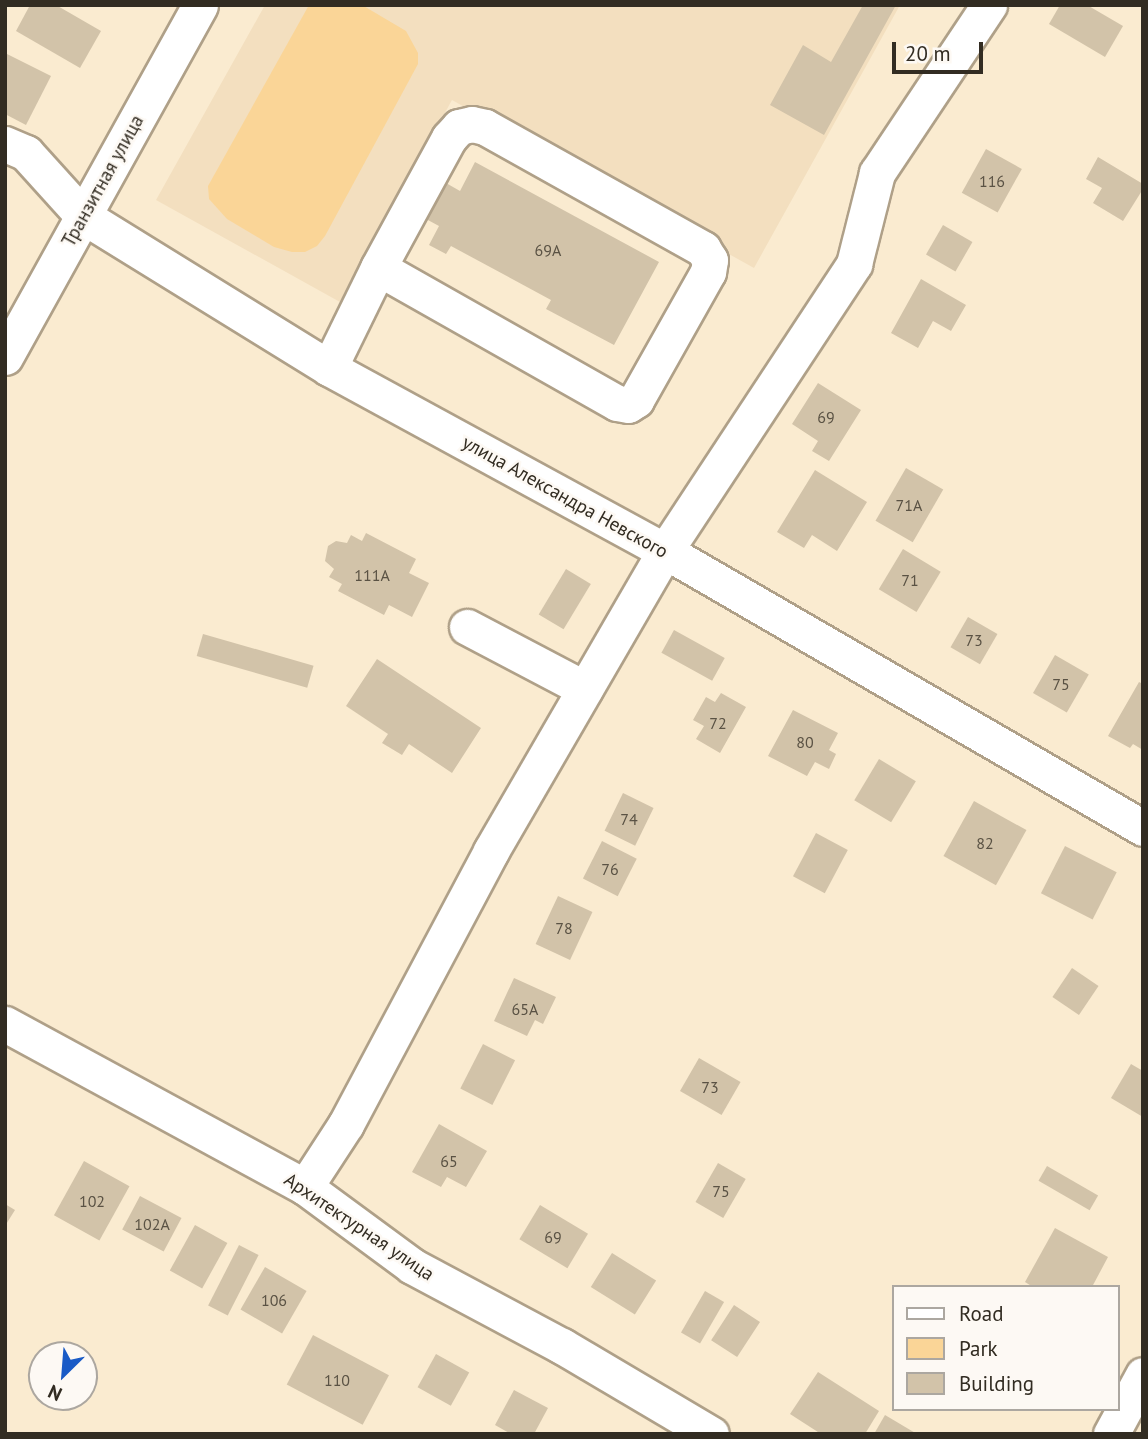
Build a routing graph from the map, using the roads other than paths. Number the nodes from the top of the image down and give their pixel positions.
1 (200, 5) edge
2 (989, 5) edge
3 (5, 144) edge
4 (83, 216) junction
5 (378, 268) junction
6 (5, 357) edge
7 (329, 368) junction
8 (665, 551) junction
9 (467, 627) dead end
10 (585, 689) junction
11 (1143, 828) edge
12 (5, 1024) edge
13 (305, 1188) junction
14 (1143, 1375) edge
15 (711, 1434) edge
16 (1111, 1434) edge

1 - 4 street, Транзитная улица
2 - 8 street
3 - 4 street, улица Александра Невского
4 - 6 street, Транзитная улица
4 - 7 street, улица Александра Невского
5 - 5 street
5 - 7 street
7 - 8 street, улица Александра Невского
8 - 10 street
8 - 11 street, улица Александра Невского
9 - 10 street
10 - 13 street
12 - 13 street, Архитектурная улица
13 - 15 street, Архитектурная улица
14 - 16 street

